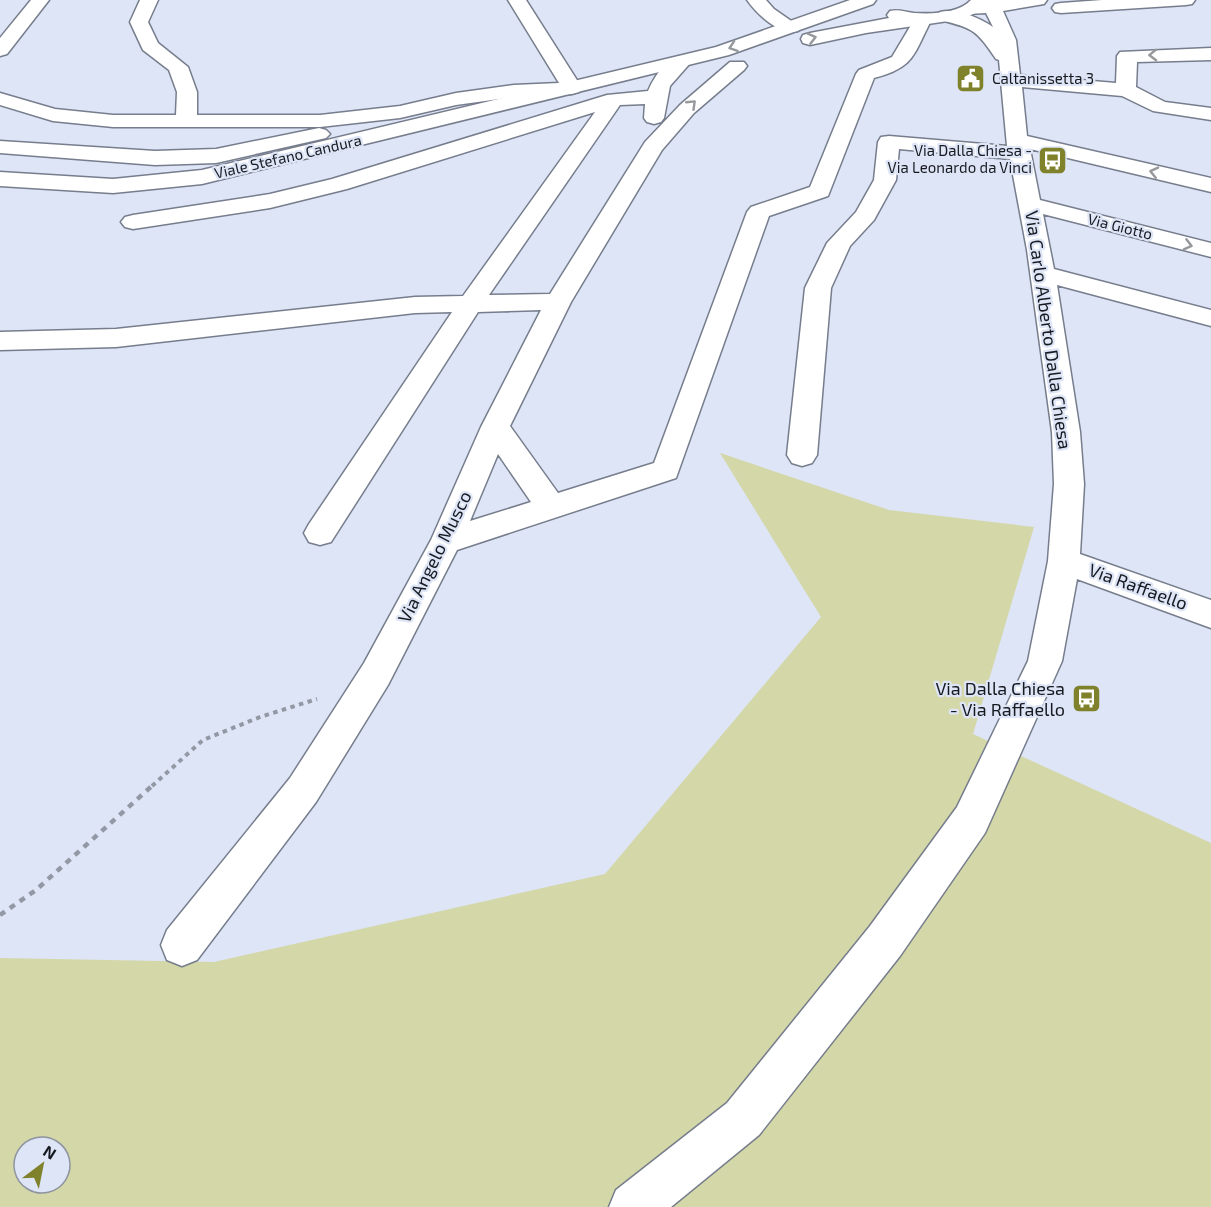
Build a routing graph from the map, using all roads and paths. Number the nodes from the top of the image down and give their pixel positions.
1 (40, 0) edge
2 (149, 0) edge
3 (518, 0) edge
4 (756, 0) edge
5 (867, 0) edge
6 (880, 0) edge
7 (1039, 0) edge
8 (1186, 0) edge
9 (981, 5) edge
10 (1061, 8) dead end
11 (928, 18) junction
12 (791, 27) junction
13 (0, 50) edge
14 (1211, 54) edge
15 (682, 61) junction
16 (1009, 62) junction
17 (737, 66) junction
18 (572, 88) junction
19 (659, 89) junction
20 (1126, 90) junction
21 (0, 99) edge
22 (614, 99) junction
23 (400, 112) junction
24 (1211, 114) edge
25 (186, 121) junction
26 (1018, 146) junction
27 (0, 147) edge
28 (653, 147) junction
29 (0, 179) edge
30 (1211, 185) edge
31 (1029, 204) junction
32 (134, 222) dead end
33 (1211, 250) edge
34 (1043, 274) junction
35 (558, 302) junction
36 (470, 304) junction
37 (1211, 318) edge
38 (0, 341) edge
39 (495, 428) junction
40 (802, 455) dead end
41 (551, 507) junction
42 (320, 533) dead end
43 (446, 541) junction
44 (1064, 561) junction
45 (1211, 614) edge
46 (376, 674) junction
47 (0, 915) edge
48 (182, 945) dead end
49 (633, 1207) edge

1 - 13 street
2 - 25 street
3 - 18 street
4 - 12 street
5 - 12 street, Viale Stefano Candura
6 - 11 street
7 - 9 street, Viale Stefano Candura
7 - 16 street
8 - 10 street
9 - 11 street, Viale Stefano Candura
9 - 16 street
11 - 16 street
17 -> 11 street, Viale Stefano Candura
11 - 41 street
12 -> 15 street, Viale Stefano Candura
14 -> 20 street
15 - 18 street, Viale Stefano Candura
15 - 19 street
16 - 20 street
16 - 26 street, Via Carlo Alberto Dalla Chiesa
17 - 19 street, Viale Stefano Candura
28 -> 17 street, Via Angelo Musco
18 - 19 street, Viale Stefano Candura
18 - 23 street
18 - 29 street, Viale Stefano Candura
19 - 22 street
19 - 28 street
20 - 24 street
21 - 25 street
22 - 32 street
22 - 36 street
23 - 25 street
23 - 27 street
30 -> 26 street
26 - 31 street, Via Carlo Alberto Dalla Chiesa
26 - 40 street
28 - 35 street, Via Angelo Musco
31 -> 33 street, Via Giotto
31 - 34 street, Via Carlo Alberto Dalla Chiesa
34 - 37 street
34 - 44 street, Via Carlo Alberto Dalla Chiesa
35 - 36 street
35 - 39 street, Via Angelo Musco
36 - 38 street
36 - 42 street
39 - 41 street
39 - 43 street, Via Angelo Musco
41 - 43 street
43 - 46 street, Via Angelo Musco
44 - 45 street, Via Raffaello
44 - 49 street, Via Carlo Alberto Dalla Chiesa
46 - 47 path
46 - 48 street, Via Angelo Musco

